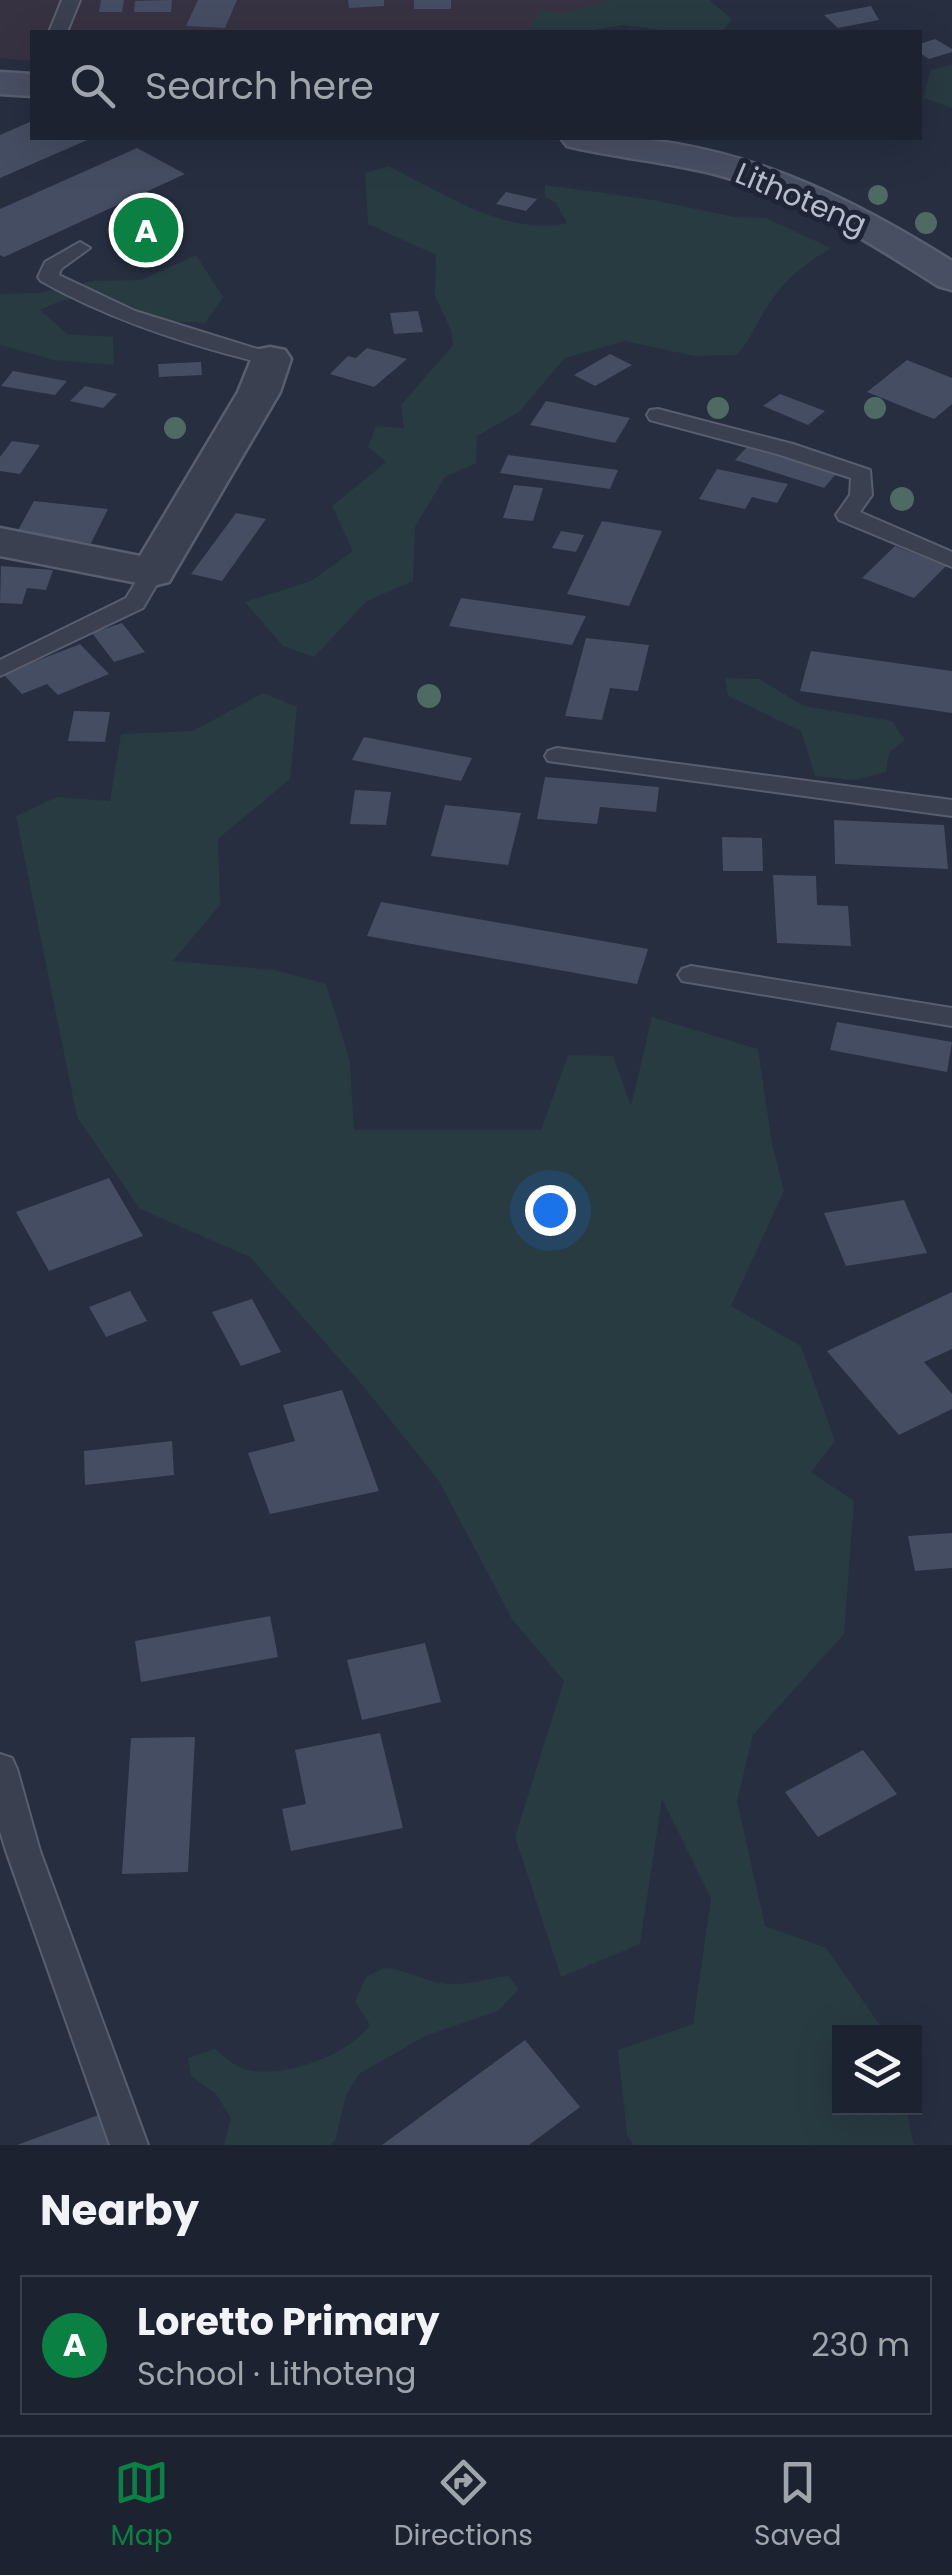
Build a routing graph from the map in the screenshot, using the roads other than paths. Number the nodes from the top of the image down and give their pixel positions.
1 (72, 0) edge
2 (59, 30) edge
3 (0, 82) edge
4 (30, 85) edge
5 (591, 140) edge
6 (80, 248) dead end
7 (952, 278) edge
8 (270, 359) joint
9 (658, 415) dead end
10 (0, 542) edge
11 (952, 560) edge
12 (154, 572) junction
13 (0, 669) edge
14 (557, 756) dead end
15 (952, 808) edge
16 (691, 974) dead end
17 (952, 1017) edge
18 (0, 1770) edge
19 (129, 2145) edge

1 - 2 lane
3 - 4 main road
5 - 7 main road, Lithoteng
6 - 8 lane
8 - 12 street
9 - 11 lane
10 - 12 street
12 - 13 lane
14 - 15 lane
16 - 17 lane
18 - 19 lane

